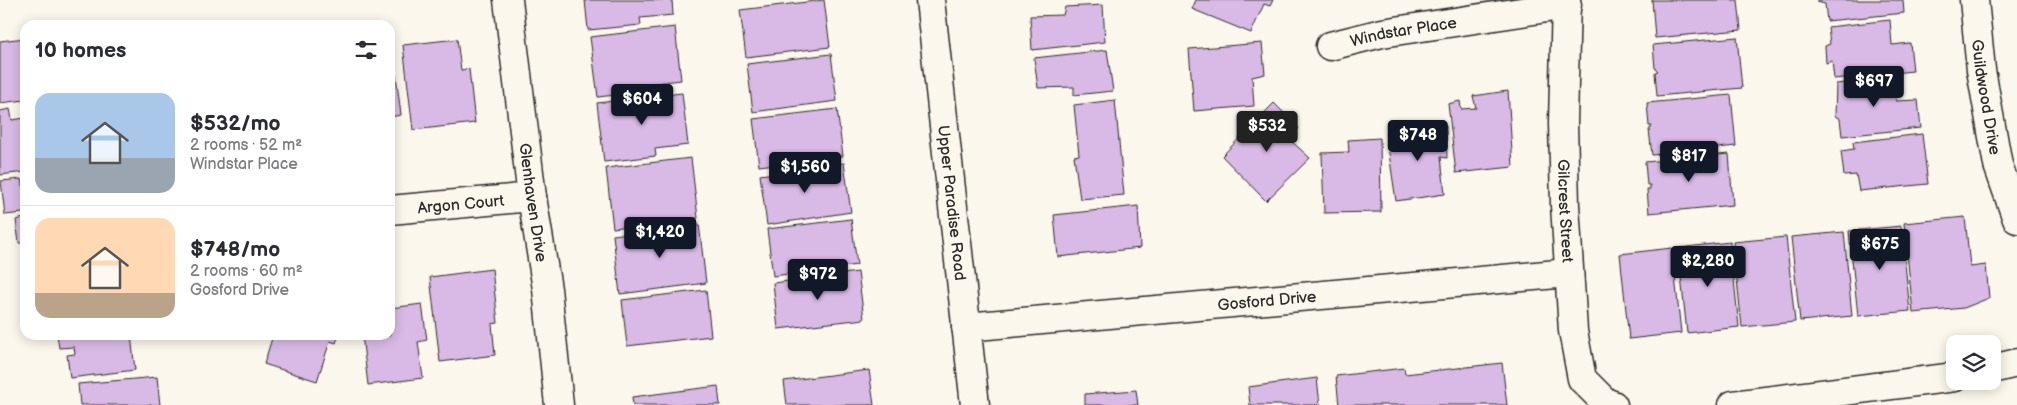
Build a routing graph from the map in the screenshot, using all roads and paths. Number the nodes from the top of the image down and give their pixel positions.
1 (508, 0) edge
2 (930, 0) edge
3 (1974, 0) edge
4 (1566, 3) edge
5 (1330, 46) dead end
6 (532, 197) junction
7 (395, 210) edge
8 (2017, 220) edge
9 (1568, 273) junction
10 (966, 327) junction
11 (2017, 363) edge
12 (2001, 367) edge
13 (1946, 378) edge
14 (559, 405) edge
15 (975, 405) edge
16 (1613, 405) edge
17 (1733, 405) edge

1 - 6 street, Glenhaven Drive
2 - 10 street, Upper Paradise Road
3 - 8 street, Guildwood Drive
4 - 5 street, Windstar Place
4 - 9 street, Gilcrest Street
6 - 7 street, Argon Court
6 - 14 street, Glenhaven Drive
9 - 10 street, Gosford Drive
9 - 16 street, Gilcrest Street
10 - 15 street, Upper Paradise Road
11 - 12 street
13 - 17 street

